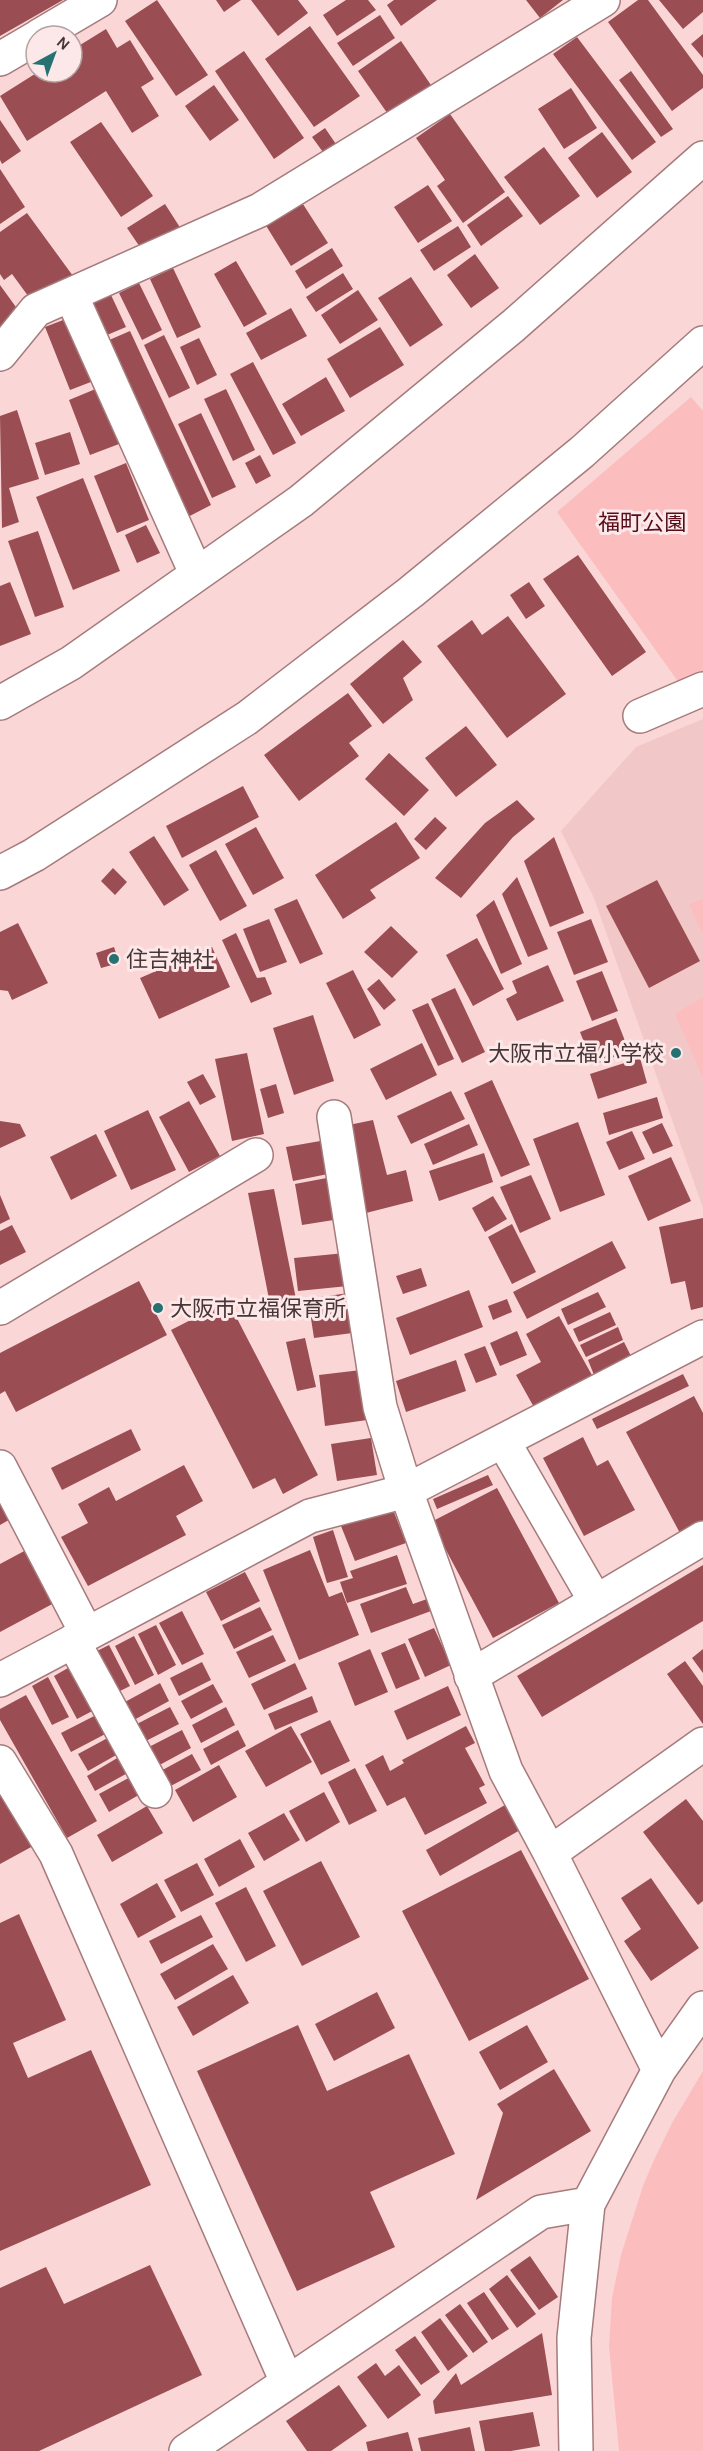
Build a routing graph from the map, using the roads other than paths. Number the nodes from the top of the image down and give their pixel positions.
1 (100, 0) edge
2 (603, 0) edge
3 (59, 24) edge
4 (24, 45) edge
5 (0, 59) edge
6 (703, 158) edge
7 (71, 295) junction
8 (703, 343) edge
9 (0, 354) edge
10 (196, 573) junction
11 (703, 689) edge
12 (0, 703) edge
13 (640, 716) dead end
14 (0, 873) edge
15 (334, 1117) dead end
16 (256, 1155) dead end
17 (0, 1308) edge
18 (703, 1337) edge
19 (503, 1441) junction
20 (0, 1467) edge
21 (406, 1491) junction
22 (703, 1538) edge
23 (596, 1602) junction
24 (80, 1637) junction
25 (471, 1676) junction
26 (0, 1680) edge
27 (703, 1744) edge
28 (0, 1762) edge
29 (155, 1791) dead end
30 (550, 1853) junction
31 (703, 2008) edge
32 (659, 2070) junction
33 (588, 2204) junction
34 (286, 2382) junction
35 (186, 2451) edge
36 (576, 2451) edge

1 - 3 street
2 - 7 street
4 - 5 street
6 - 10 street
7 - 9 street
7 - 10 street
8 - 14 street
10 - 12 street
11 - 13 street
15 - 21 street
16 - 17 street
18 - 19 street
19 - 21 street
19 - 23 street
20 - 24 street
21 - 24 street
21 - 25 street
22 - 23 street
23 - 25 street
24 - 26 street
24 - 29 street
25 - 30 street
27 - 30 street
28 - 34 street
30 - 32 street
31 - 32 street
32 - 33 street
33 - 34 street
33 - 36 street
34 - 35 street

